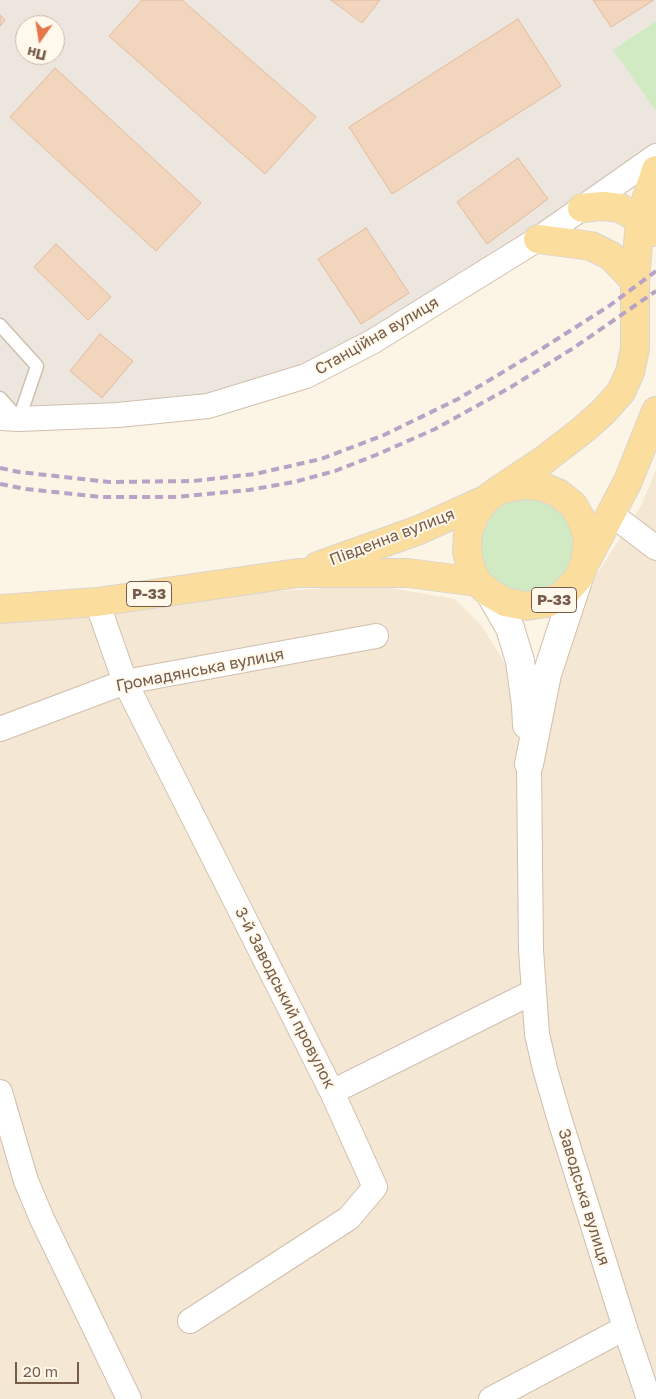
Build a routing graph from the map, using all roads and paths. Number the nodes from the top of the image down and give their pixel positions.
1 (656, 156) edge
2 (656, 170) edge
3 (582, 208) junction
4 (648, 228) edge
5 (538, 239) junction
6 (635, 281) junction
7 (0, 325) edge
8 (0, 398) edge
9 (656, 412) edge
10 (9, 419) edge
11 (492, 495) junction
12 (610, 513) junction
13 (656, 548) edge
14 (582, 570) junction
15 (298, 573) junction
16 (483, 588) junction
17 (97, 602) junction
18 (0, 609) edge
19 (376, 636) dead end
20 (125, 682) junction
21 (0, 729) edge
22 (529, 764) junction
23 (533, 992) junction
24 (0, 1092) edge
25 (332, 1092) junction
26 (190, 1321) dead end
27 (625, 1328) junction
28 (129, 1399) edge
29 (491, 1399) edge
30 (649, 1399) edge

1 - 3 street, Станційна вулиця
2 - 4 main road, Р-33
3 - 4 main road
3 - 5 street, Станційна вулиця
4 - 6 main road, Р-33
5 - 6 main road
5 - 10 street, Станційна вулиця
6 - 11 main road, Р-33
7 - 10 lane
8 - 10 lane
9 - 12 main road, Заводська вулиця / Р-33
11 - 14 main road, Р-33
11 - 15 main road, Південна вулиця / Р-33
11 - 16 main road, Р-33
12 - 13 street
12 - 14 main road, Заводська вулиця / Р-33
14 - 16 main road, Р-33
14 - 22 street, Заводська вулиця
15 - 16 main road, Південна вулиця / Р-33
15 - 17 main road, Південна вулиця / Р-33
16 - 22 street, Заводська вулиця
17 - 18 main road, Південна вулиця / Р-33
17 - 20 street, 3-й Заводський провулок
19 - 20 street, Громадянська вулиця
20 - 21 street, Громадянська вулиця
20 - 25 street, 3-й Заводський провулок
22 - 23 street, Заводська вулиця
23 - 25 street
23 - 27 street, Заводська вулиця
24 - 28 street
25 - 26 street, 3-й Заводський провулок
27 - 29 street
27 - 30 street, Заводська вулиця

